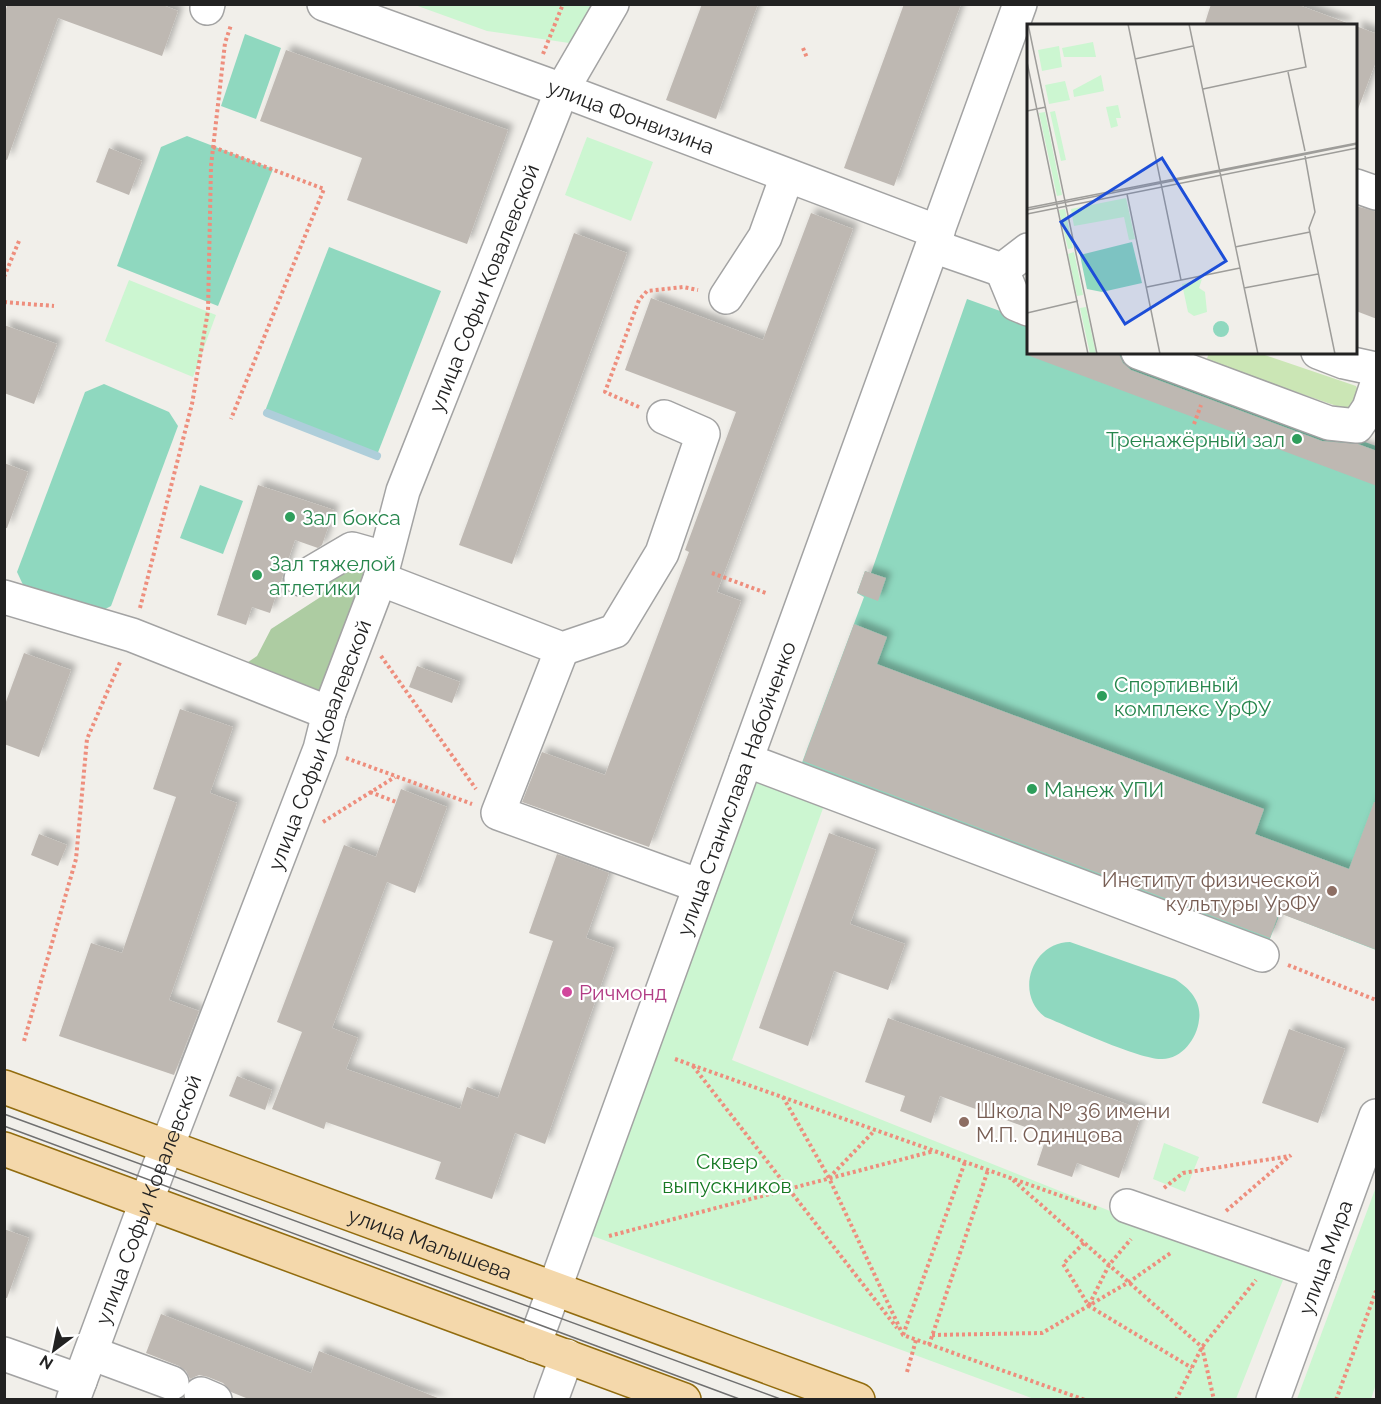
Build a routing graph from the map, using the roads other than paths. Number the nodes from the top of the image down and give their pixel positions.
1 (324, 4) edge
2 (612, 4) edge
3 (1020, 4) edge
4 (1016, 56) edge
5 (562, 90) junction
6 (787, 176) junction
7 (1357, 186) edge
8 (1377, 193) edge
9 (935, 239) junction
10 (1027, 251) edge
11 (1002, 270) junction
12 (726, 297) road end
13 (1027, 308) edge
14 (1143, 354) edge
15 (1323, 354) edge
16 (1377, 369) edge
17 (1377, 387) edge
18 (664, 417) road end
19 (382, 569) junction
20 (301, 579) dead end
21 (4, 597) edge
22 (562, 649) junction
23 (329, 713) junction
24 (746, 760) junction
25 (700, 886) junction
26 (1262, 955) road end
27 (4, 1087) edge
28 (1377, 1116) edge
29 (167, 1147) junction
30 (4, 1149) edge
31 (147, 1201) junction
32 (1133, 1216) road end
33 (1320, 1273) junction
34 (554, 1288) junction
35 (534, 1345) junction
36 (4, 1354) edge
37 (567, 1356) junction
38 (82, 1378) edge
39 (196, 1392) edge
40 (551, 1400) edge
41 (684, 1400) edge
42 (858, 1400) edge
43 (1273, 1400) edge

1 - 5 street, улица Фонвизина
2 - 5 street, улица Софьи Ковалевской
3 - 4 street, улица Станислава Набойченко
4 - 9 street, улица Станислава Набойченко
5 - 6 street, улица Фонвизина
5 - 19 street, улица Софьи Ковалевской
6 - 9 street, улица Фонвизина
6 - 12 street
7 - 8 street
9 - 11 street, улица Фонвизина
9 - 24 street, улица Станислава Набойченко
10 - 11 street
11 - 13 street
14 - 17 street
15 - 16 street
18 - 22 street
19 - 20 street
19 - 22 street
19 - 23 street, улица Софьи Ковалевской
21 - 23 street
22 - 25 street
23 - 29 street, улица Софьи Ковалевской
24 - 25 street, улица Станислава Набойченко
24 - 26 street
25 - 34 street, улица Станислава Набойченко
27 - 29 main road, улица Малышева
28 - 33 street, улица Мира
29 - 31 street, улица Софьи Ковалевской
29 - 34 main road, улица Малышева
30 - 31 main road
31 - 35 main road
31 - 38 street, улица Софьи Ковалевской
32 - 33 street
33 - 43 street, улица Мира
34 - 35 street, улица Станислава Набойченко
34 - 42 main road, улица Малышева
35 - 37 main road
36 - 38 street
37 - 40 street
37 - 41 main road
38 - 39 street

